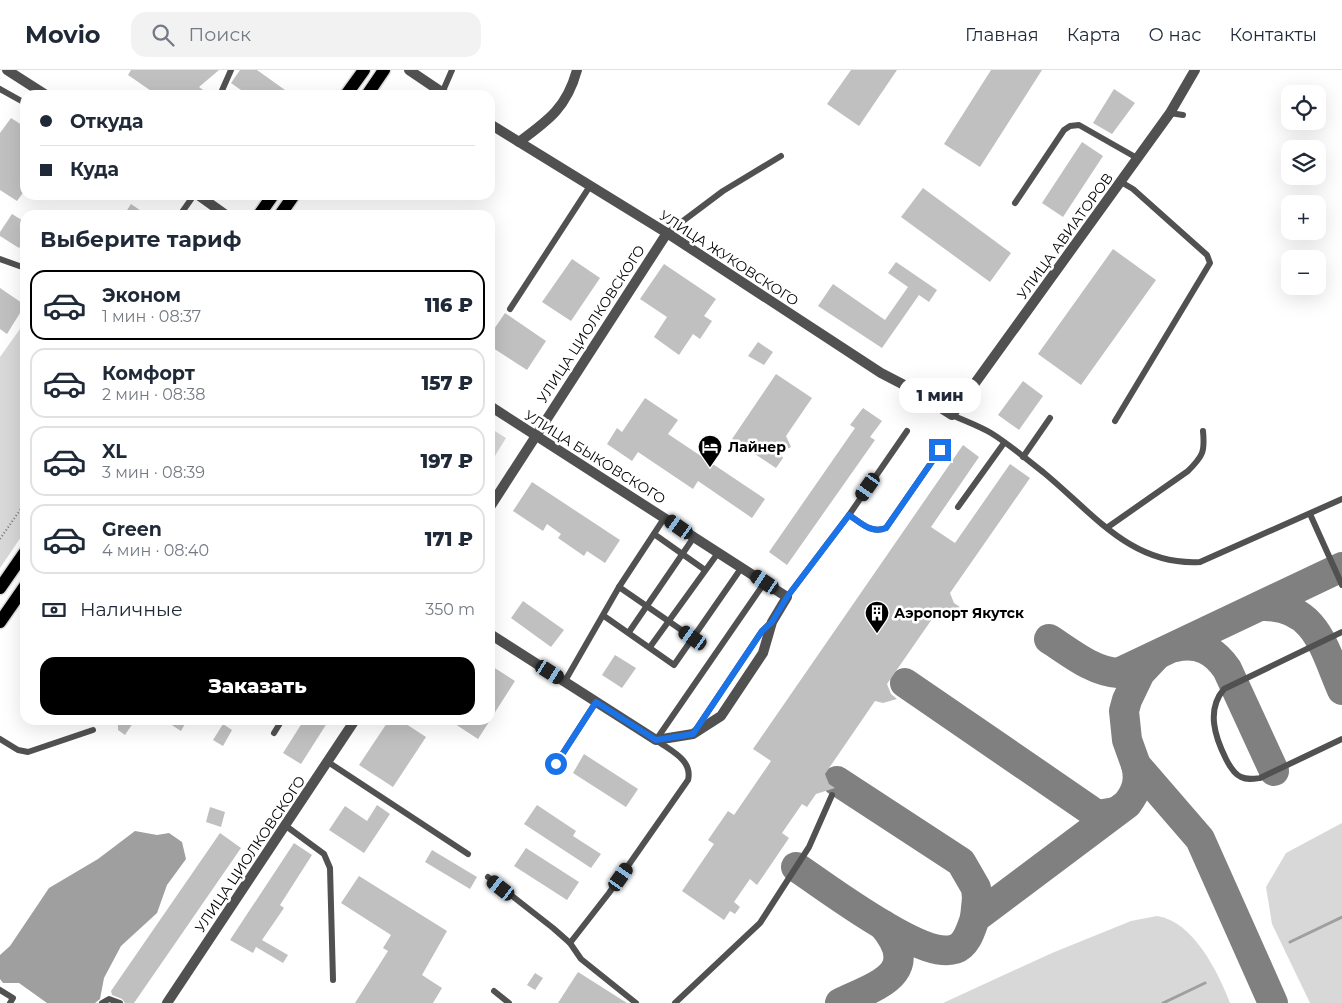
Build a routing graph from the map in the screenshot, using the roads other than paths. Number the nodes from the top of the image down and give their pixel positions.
1 (7, 70) edge
2 (231, 70) edge
3 (364, 70) edge
4 (384, 70) edge
5 (409, 70) edge
6 (452, 70) edge
7 (577, 70) edge
8 (1195, 70) edge
9 (0, 89) edge
10 (38, 90) edge
11 (222, 90) edge
12 (350, 90) edge
13 (370, 90) edge
14 (438, 90) edge
15 (445, 90) edge
16 (20, 100) edge
17 (1170, 113) junction
18 (1183, 115) dead end
19 (495, 127) edge
20 (519, 142) junction
21 (781, 156) dead end
22 (1137, 158) junction
23 (1121, 182) junction
24 (590, 186) junction
25 (192, 200) edge
26 (204, 200) edge
27 (1016, 203) dead end
28 (184, 210) edge
29 (218, 210) edge
30 (668, 233) junction
31 (0, 259) edge
32 (20, 266) edge
33 (510, 308) dead end
34 (495, 409) edge
35 (952, 415) junction
36 (1050, 418) dead end
37 (1115, 421) dead end
38 (907, 430) dead end
39 (1203, 431) dead end
40 (535, 435) junction
41 (1004, 443) junction
42 (940, 450) dead end
43 (1023, 457) junction
44 (495, 499) edge
45 (1342, 499) edge
46 (958, 507) dead end
47 (1310, 514) junction
48 (849, 515) junction
49 (665, 517) junction
50 (1108, 527) junction
51 (654, 534) junction
52 (694, 537) junction
53 (682, 553) junction
54 (718, 553) junction
55 (20, 559) edge
56 (742, 567) junction
57 (705, 570) junction
58 (765, 582) junction
59 (1342, 585) edge
60 (619, 587) junction
61 (0, 588) edge
62 (20, 593) edge
63 (787, 597) junction
64 (646, 605) junction
65 (604, 616) junction
66 (0, 622) edge
67 (772, 622) junction
68 (629, 632) junction
69 (1342, 632) edge
70 (495, 637) edge
71 (693, 638) junction
72 (650, 647) junction
73 (565, 681) junction
74 (596, 702) junction
75 (279, 725) edge
76 (352, 725) edge
77 (93, 730) dead end
78 (274, 733) dead end
79 (693, 734) junction
80 (1342, 738) edge
81 (0, 739) edge
82 (656, 740) junction
83 (328, 762) junction
84 (556, 764) dead end
85 (832, 795) dead end
86 (286, 826) junction
87 (468, 854) dead end
88 (488, 877) dead end
89 (570, 944) junction
90 (333, 980) dead end
91 (0, 990) edge
92 (494, 991) dead end
93 (10, 1003) edge
94 (102, 1003) edge
95 (120, 1003) edge
96 (167, 1003) edge
97 (509, 1003) edge
98 (636, 1003) edge
99 (675, 1003) edge

1 - 10 street
2 - 11 lane
3 - 12 main road
4 - 13 main road
5 - 14 street
6 - 15 lane
7 - 20 street
8 - 17 street, УЛИЦА АВИАТОРОВ
9 - 16 lane
17 - 18 lane
17 - 22 street, УЛИЦА АВИАТОРОВ
19 - 20 street, УЛИЦА ЖУКОВСКОГО
20 - 24 street, УЛИЦА ЖУКОВСКОГО
21 - 30 lane
22 - 23 street, УЛИЦА АВИАТОРОВ
22 - 27 lane
23 - 35 street, УЛИЦА АВИАТОРОВ
23 - 37 lane
24 - 30 street, УЛИЦА ЖУКОВСКОГО
24 - 33 lane
25 - 28 lane
26 - 29 street
30 - 35 street, УЛИЦА ЖУКОВСКОГО
30 - 40 street, УЛИЦА ЦИОЛКОВСКОГО
31 - 32 lane
34 - 40 street, УЛИЦА БЫКОВСКОГО
35 - 41 lane
36 - 43 lane
38 - 48 lane
39 - 50 lane
40 - 44 street, УЛИЦА ЦИОЛКОВСКОГО
40 - 49 street, УЛИЦА БЫКОВСКОГО
41 - 43 lane
41 - 46 lane
42 - 48 lane
43 - 50 lane
45 - 47 lane
47 - 50 lane
47 - 59 lane
48 - 63 lane
49 - 51 lane
49 - 52 street, УЛИЦА БЫКОВСКОГО
51 - 53 lane
51 - 60 lane
52 - 53 lane
52 - 54 street, УЛИЦА БЫКОВСКОГО
53 - 57 lane
53 - 64 lane
54 - 56 street, УЛИЦА БЫКОВСКОГО
54 - 57 lane
55 - 61 main road
56 - 58 street, УЛИЦА БЫКОВСКОГО
56 - 71 lane
57 - 72 lane
58 - 63 street, УЛИЦА БЫКОВСКОГО
58 - 82 lane
60 - 64 lane
60 - 65 lane
62 - 66 main road
63 - 67 street
64 - 68 lane
64 - 71 lane
65 - 68 lane
65 - 73 lane
67 - 79 lane
67 - 79 street
68 - 72 lane
69 - 80 lane
70 - 73 street
71 - 72 lane
73 - 74 street
74 - 82 street
74 - 84 lane
75 - 78 lane
76 - 83 street, УЛИЦА ЦИОЛКОВСКОГО
77 - 81 lane
79 - 82 street
82 - 89 lane
83 - 86 street, УЛИЦА ЦИОЛКОВСКОГО
83 - 87 lane
85 - 99 lane
86 - 90 lane
86 - 96 street, УЛИЦА ЦИОЛКОВСКОГО
88 - 89 lane
89 - 98 lane
91 - 93 lane
92 - 97 lane
94 - 95 lane

